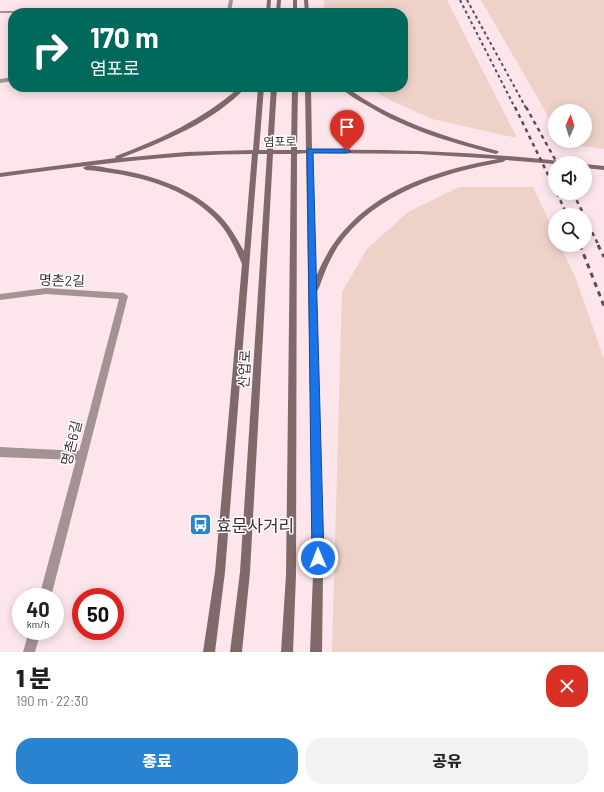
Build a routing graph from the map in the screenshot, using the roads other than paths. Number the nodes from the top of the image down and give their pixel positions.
1 (237, 92) edge
2 (261, 92) edge
3 (274, 92) edge
4 (295, 92) edge
5 (308, 92) edge
6 (350, 92) edge
7 (309, 151) junction
8 (256, 152) junction
9 (524, 159) junction
10 (106, 162) junction
11 (548, 162) edge
12 (66, 167) junction
13 (592, 167) edge
14 (604, 168) edge
15 (0, 175) edge
16 (246, 266) junction
17 (312, 295) junction
18 (124, 296) joint
19 (0, 297) edge
20 (0, 452) edge
21 (83, 456) junction
22 (47, 588) edge
23 (32, 640) edge
24 (29, 652) edge
25 (209, 652) edge
26 (236, 652) edge
27 (288, 652) edge
28 (316, 652) edge

1 - 10 main road
2 - 8 main road
3 - 26 main road, 산업로
4 - 27 main road
5 - 7 main road
6 - 9 main road
7 - 8 main road, 염포로
7 - 9 main road, 염포로
7 - 17 main road
8 - 10 main road, 염포로
8 - 16 main road
9 - 11 main road, 염포로
9 - 17 main road
10 - 12 main road, 염포로
12 - 15 main road, 염포로
12 - 16 main road
13 - 14 main road
16 - 25 main road
17 - 28 main road
18 - 19 lane, 명촌2길
18 - 21 lane, 명촌6길
20 - 21 lane
21 - 22 lane, 명촌6길
23 - 24 lane

